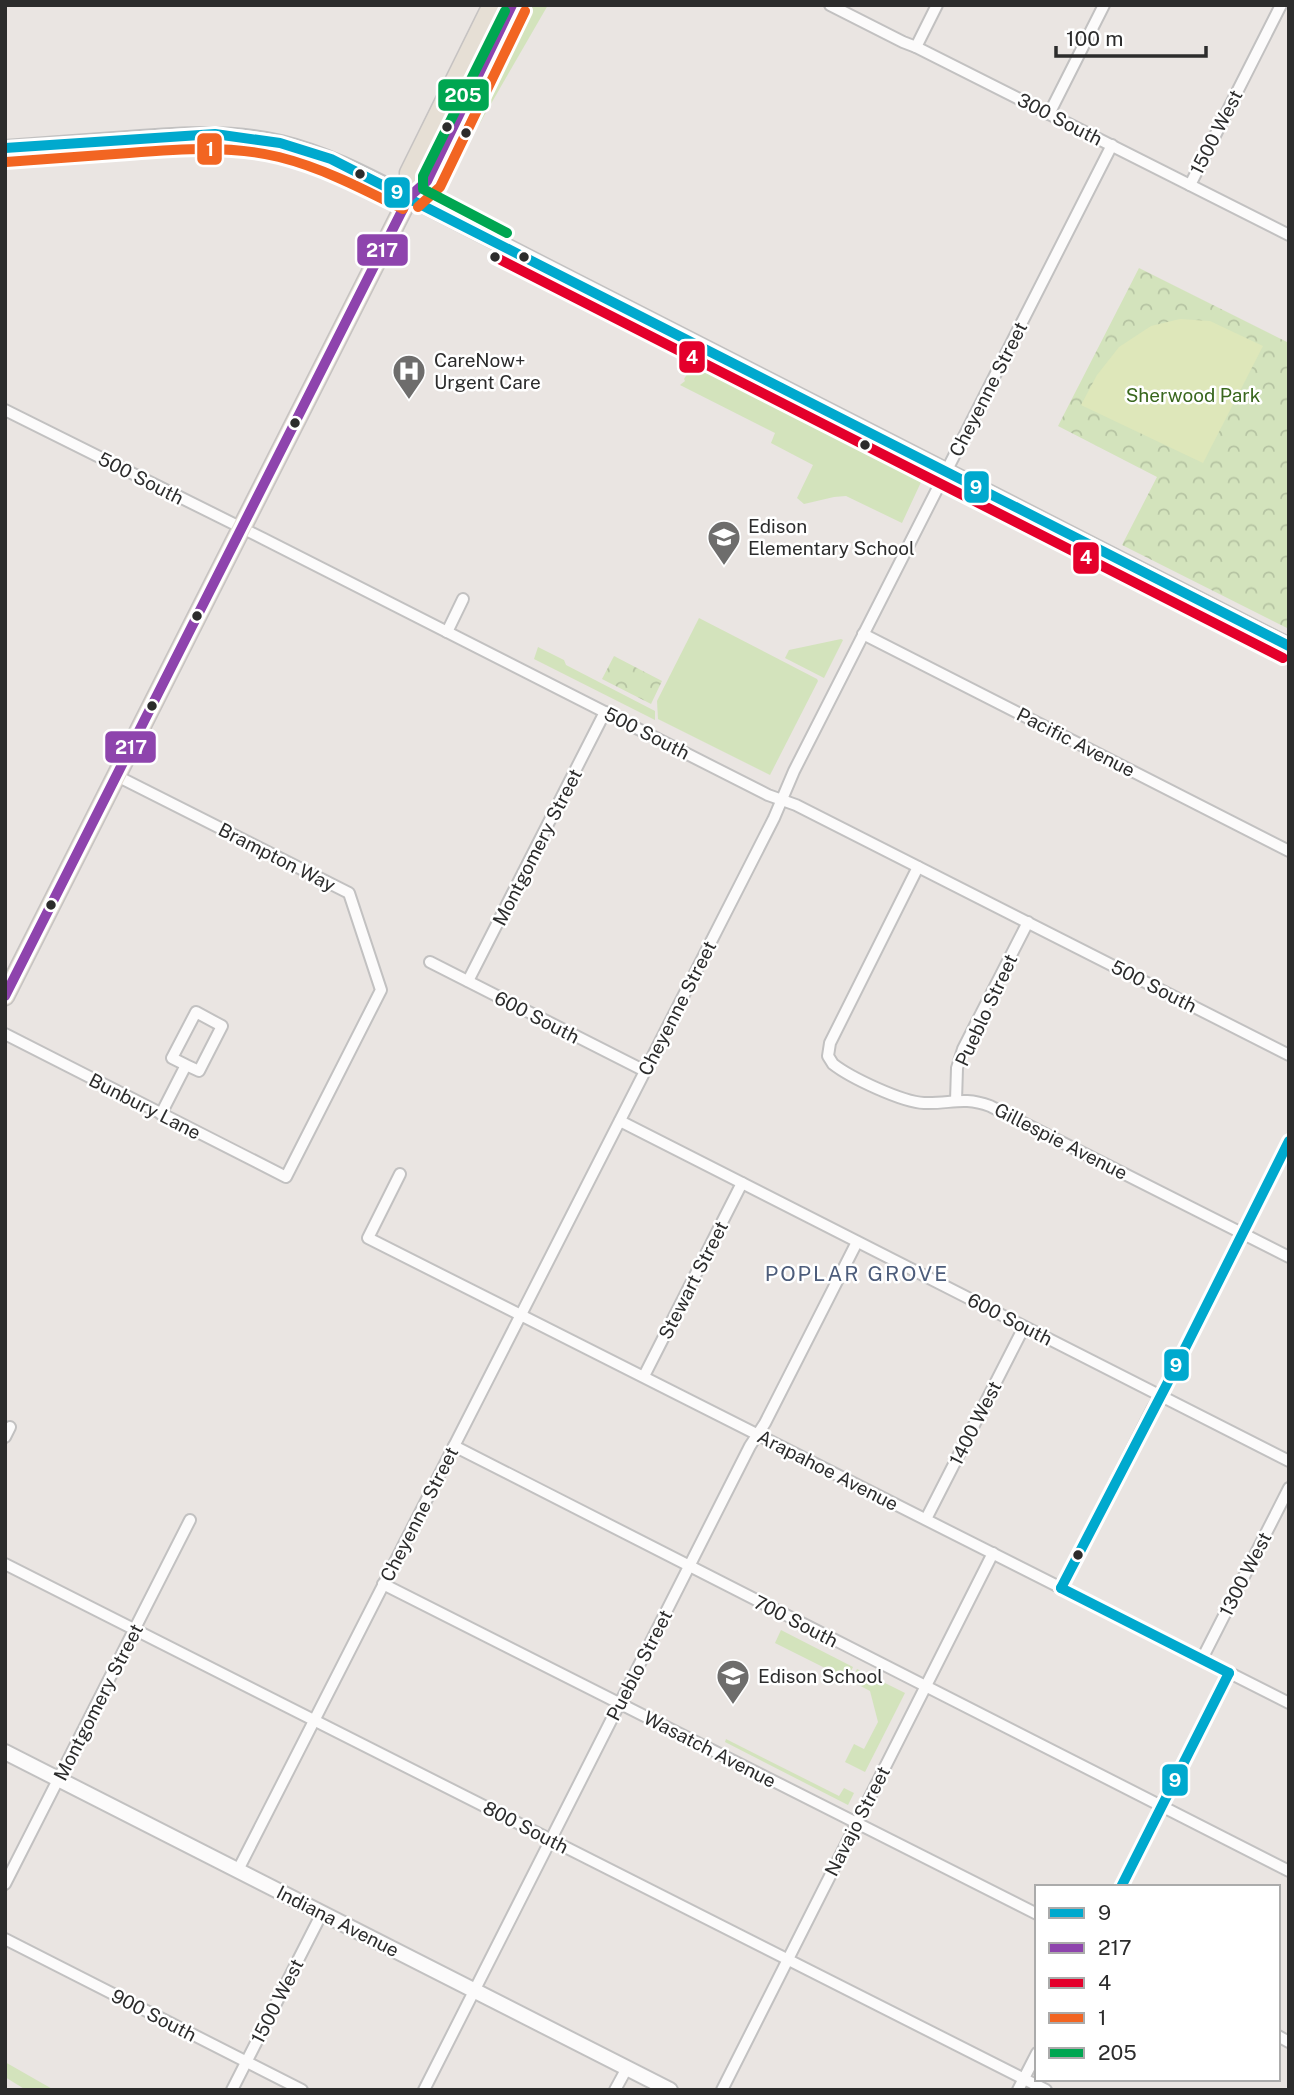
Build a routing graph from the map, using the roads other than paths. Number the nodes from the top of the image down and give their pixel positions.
1 (512, 5) edge
2 (830, 5) edge
3 (937, 5) edge
4 (1104, 5) edge
5 (1281, 5) edge
6 (489, 6) edge
7 (916, 47) junction
8 (1049, 114) junction
9 (1112, 145) junction
10 (5, 148) edge
11 (1190, 185) junction
12 (409, 197) junction
13 (1289, 235) edge
14 (5, 410) edge
15 (946, 471) junction
16 (241, 527) junction
17 (463, 599) dead end
18 (447, 632) junction
19 (863, 634) junction
20 (1289, 646) edge
21 (605, 712) junction
22 (115, 775) junction
23 (780, 800) junction
24 (1289, 850) edge
25 (918, 867) junction
26 (1027, 922) junction
27 (430, 962) dead end
28 (468, 981) junction
29 (5, 996) edge
30 (9, 1036) edge
31 (1289, 1055) edge
32 (186, 1065) junction
33 (645, 1071) junction
34 (956, 1101) junction
35 (161, 1114) junction
36 (620, 1121) junction
37 (1289, 1141) edge
38 (400, 1174) dead end
39 (286, 1177) joint
40 (742, 1183) junction
41 (1242, 1233) junction
42 (857, 1242) junction
43 (1289, 1257) edge
44 (521, 1315) junction
45 (1024, 1326) junction
46 (644, 1376) junction
47 (1160, 1395) junction
48 (758, 1434) junction
49 (454, 1446) junction
50 (1289, 1461) edge
51 (1289, 1488) edge
52 (190, 1520) dead end
53 (926, 1520) junction
54 (993, 1553) junction
55 (5, 1564) edge
56 (689, 1566) junction
57 (383, 1584) junction
58 (1061, 1588) junction
59 (135, 1629) junction
60 (1202, 1659) junction
61 (1229, 1673) junction
62 (925, 1686) junction
63 (620, 1703) junction
64 (1289, 1703) edge
65 (314, 1720) junction
66 (5, 1752) edge
67 (58, 1779) junction
68 (1161, 1807) junction
69 (856, 1823) junction
70 (551, 1840) junction
71 (238, 1870) junction
72 (1289, 1871) edge
73 (5, 1884) edge
74 (1122, 1885) edge
75 (321, 1913) junction
76 (1035, 1913) edge
77 (5, 1939) edge
78 (788, 1959) junction
79 (474, 1990) junction
80 (1035, 2057) edge
81 (246, 2062) junction
82 (627, 2068) junction
83 (1024, 2078) junction
84 (232, 2090) edge
85 (302, 2090) edge
86 (424, 2090) edge
87 (615, 2090) edge
88 (670, 2090) edge
89 (722, 2090) edge
90 (1018, 2090) edge
91 (1046, 2090) edge

1 - 12 main road
2 - 7 street, 300 South
3 - 7 street
4 - 8 street
5 - 11 street, 1500 West
6 - 12 main road
7 - 8 street, 300 South
8 - 9 street, 300 South
9 - 11 street, 300 South
9 - 15 street, Cheyenne Street
10 - 12 street
11 - 13 street, 300 South
12 - 15 main road
12 - 16 main road
14 - 16 street, 500 South
15 - 19 street, Cheyenne Street
15 - 20 main road
16 - 18 street, 500 South
16 - 22 main road
17 - 18 street
18 - 21 street, 500 South
19 - 23 street, Cheyenne Street
19 - 24 street, Pacific Avenue
21 - 23 street, 500 South
21 - 28 street, Montgomery Street
22 - 29 main road
22 - 39 street, Brampton Way
23 - 25 street, 500 South
23 - 33 street, Cheyenne Street
25 - 26 street, 500 South
25 - 34 street, Gillespie Avenue
26 - 31 street, 500 South
26 - 34 street, Pueblo Street
27 - 28 street, 600 South
28 - 33 street, 600 South
30 - 35 street, Bunbury Lane
32 - 32 street
32 - 35 street
33 - 36 street, Cheyenne Street
34 - 41 street, Gillespie Avenue
35 - 39 street, Bunbury Lane
36 - 40 street, 600 South
36 - 44 street, Cheyenne Street
37 - 41 street
38 - 44 street, Arapahoe Avenue
40 - 42 street, 600 South
40 - 46 street, Stewart Street
41 - 43 street, Gillespie Avenue
41 - 47 street
42 - 45 street, 600 South
42 - 48 street, Pueblo Street
44 - 46 street, Arapahoe Avenue
44 - 49 street, Cheyenne Street
45 - 47 street, 600 South
45 - 53 street, 1400 West
46 - 48 street, Arapahoe Avenue
47 - 50 street, 600 South
47 - 58 street
48 - 53 street, Arapahoe Avenue
48 - 56 street, Pueblo Street
49 - 56 street, 700 South
49 - 57 street, Cheyenne Street
51 - 60 street, 1300 West
52 - 59 street, Montgomery Street
53 - 54 street, Arapahoe Avenue
54 - 58 street, Arapahoe Avenue
54 - 62 street, Navajo Street
55 - 59 street, 800 South
56 - 62 street, 700 South
56 - 63 street, Pueblo Street
57 - 63 street, Wasatch Avenue
57 - 65 street, Cheyenne Street
58 - 60 street, Arapahoe Avenue
59 - 65 street, 800 South
59 - 67 street, Montgomery Street
60 - 61 street, Arapahoe Avenue
61 - 64 street, Arapahoe Avenue
61 - 68 street
62 - 68 street, 700 South
62 - 69 street, Navajo Street
63 - 69 street, Wasatch Avenue
63 - 70 street, Pueblo Street
65 - 70 street, 800 South
65 - 71 street, Cheyenne Street
66 - 67 street, Indiana Avenue
67 - 71 street, Indiana Avenue
67 - 73 street, Montgomery Street
68 - 72 street, 700 South
68 - 74 street
69 - 76 street, Wasatch Avenue
69 - 78 street, Navajo Street
70 - 78 street, 800 South
70 - 79 street, Pueblo Street
71 - 75 street, Indiana Avenue
75 - 79 street, Indiana Avenue
75 - 81 street, 1500 West
77 - 81 street, 900 South
78 - 83 street, 800 South
78 - 89 street, Navajo Street
79 - 82 street, Indiana Avenue
79 - 86 street, Pueblo Street
80 - 83 street
81 - 84 street, 1500 West
81 - 85 street, 900 South
82 - 87 street
82 - 88 street, Indiana Avenue
83 - 90 street
83 - 91 street, 800 South

